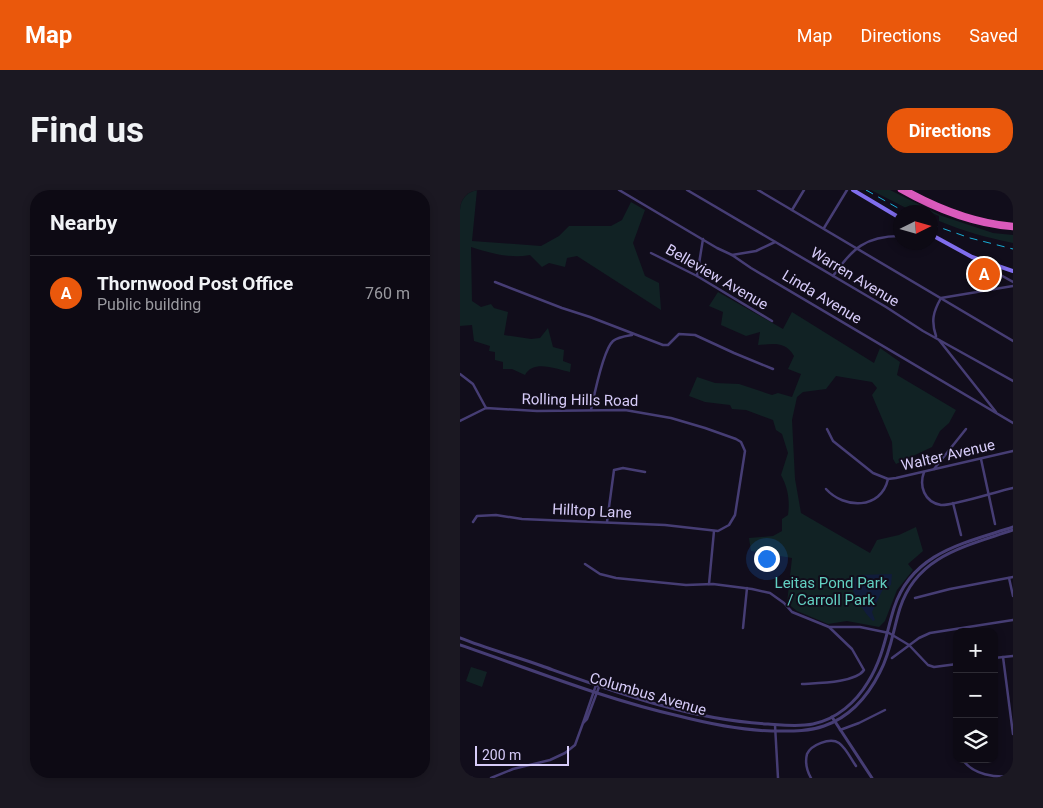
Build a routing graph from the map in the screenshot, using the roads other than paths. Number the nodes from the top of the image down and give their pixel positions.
1 (619, 190) edge
2 (687, 190) edge
3 (758, 190) edge
4 (804, 190) edge
5 (847, 190) edge
6 (853, 190) edge
7 (900, 190) edge
8 (907, 190) edge
9 (764, 191) edge
10 (792, 210) junction
11 (893, 214) edge
12 (1013, 227) edge
13 (824, 228) junction
14 (893, 237) edge
15 (703, 239) junction
16 (938, 239) edge
17 (774, 242) junction
18 (856, 248) junction
19 (651, 253) dead end
20 (732, 255) junction
21 (979, 260) junction
22 (995, 265) junction
23 (1013, 271) edge
24 (998, 273) junction
25 (697, 276) junction
26 (833, 276) junction
27 (495, 282) dead end
28 (1013, 284) edge
29 (941, 298) junction
30 (772, 321) dead end
31 (634, 335) junction
32 (936, 337) junction
33 (1013, 341) edge
34 (773, 369) dead end
35 (460, 374) edge
36 (1013, 382) edge
37 (486, 408) junction
38 (591, 410) junction
39 (997, 414) junction
40 (460, 421) edge
41 (1013, 423) edge
42 (827, 429) dead end
43 (966, 429) dead end
44 (1013, 451) edge
45 (981, 459) junction
46 (932, 470) junction
47 (645, 472) dead end
48 (924, 472) junction
49 (888, 479) junction
50 (1013, 488) edge
51 (826, 489) dead end
52 (988, 494) junction
53 (953, 503) junction
54 (473, 522) dead end
55 (607, 522) junction
56 (995, 524) dead end
57 (1013, 526) edge
58 (1013, 530) edge
59 (714, 532) junction
60 (961, 535) dead end
61 (585, 564) dead end
62 (1011, 577) edge
63 (709, 584) junction
64 (747, 588) junction
65 (1013, 596) edge
66 (915, 598) dead end
67 (1013, 620) edge
68 (829, 627) junction
69 (743, 628) dead end
70 (891, 634) junction
71 (460, 638) edge
72 (460, 645) edge
73 (909, 645) junction
74 (1013, 656) edge
75 (1002, 657) junction
76 (892, 658) dead end
77 (998, 658) edge
78 (953, 665) edge
79 (802, 684) dead end
80 (597, 686) junction
81 (595, 692) junction
82 (885, 710) dead end
83 (832, 717) junction
84 (835, 722) junction
85 (775, 725) junction
86 (840, 730) junction
87 (775, 731) junction
88 (1013, 734) edge
89 (965, 763) edge
90 (856, 766) dead end
91 (460, 776) edge
92 (1013, 776) edge
93 (472, 778) edge
94 (491, 778) edge
95 (778, 778) edge
96 (811, 778) edge
97 (872, 778) edge

1 - 15 street, Linda Avenue
2 - 17 street, Warren Avenue
3 - 9 street
4 - 10 street
5 - 13 street
6 - 11 main road
7 - 12 highway
8 - 12 highway
9 - 10 street
10 - 13 street
13 - 18 street
14 - 18 street
15 - 20 street, Linda Avenue
15 - 25 street
16 - 21 main road
17 - 20 street
17 - 26 street, Warren Avenue
18 - 26 street
18 - 29 street
19 - 25 street, Belleview Avenue
20 - 39 street, Linda Avenue
21 - 22 main road
21 - 24 street
22 - 23 main road
22 - 24 street
24 - 28 street
25 - 30 street, Belleview Avenue
26 - 32 street, Warren Avenue
27 - 31 street
28 - 29 street
29 - 32 street
29 - 33 street
31 - 34 street
31 - 38 street
32 - 36 street, Warren Avenue
32 - 39 street
35 - 37 street
37 - 38 street, Rolling Hills Road
37 - 40 street, Rolling Hills Road
38 - 59 street, Rolling Hills Road
39 - 41 street, Linda Avenue
42 - 49 street
43 - 46 street
44 - 45 street, Walter Avenue
45 - 46 street, Walter Avenue
45 - 52 street
46 - 48 street, Walter Avenue
47 - 55 street
48 - 49 street, Walter Avenue
48 - 53 street
49 - 51 street
50 - 52 street
52 - 53 street
52 - 56 street
53 - 60 street
54 - 55 street, Hilltop Lane
55 - 59 street, Hilltop Lane
57 - 70 street
58 - 70 street
59 - 63 street
61 - 63 street
62 - 65 street
62 - 66 street
63 - 64 street
64 - 68 street
64 - 69 street
67 - 73 street
68 - 70 street
68 - 79 street
70 - 73 street
70 - 83 street, Columbus Avenue
70 - 84 street
71 - 80 street, Columbus Avenue
72 - 81 street, Columbus Avenue
73 - 76 street
73 - 78 street
74 - 75 street
75 - 77 street
75 - 88 street
80 - 81 street
80 - 85 street, Columbus Avenue
81 - 87 street, Columbus Avenue
81 - 94 street
82 - 86 street
83 - 84 street
83 - 85 street, Columbus Avenue
84 - 86 street
84 - 87 street, Columbus Avenue
85 - 87 street
86 - 97 street
87 - 95 street
89 - 92 street
90 - 96 street
91 - 93 street

